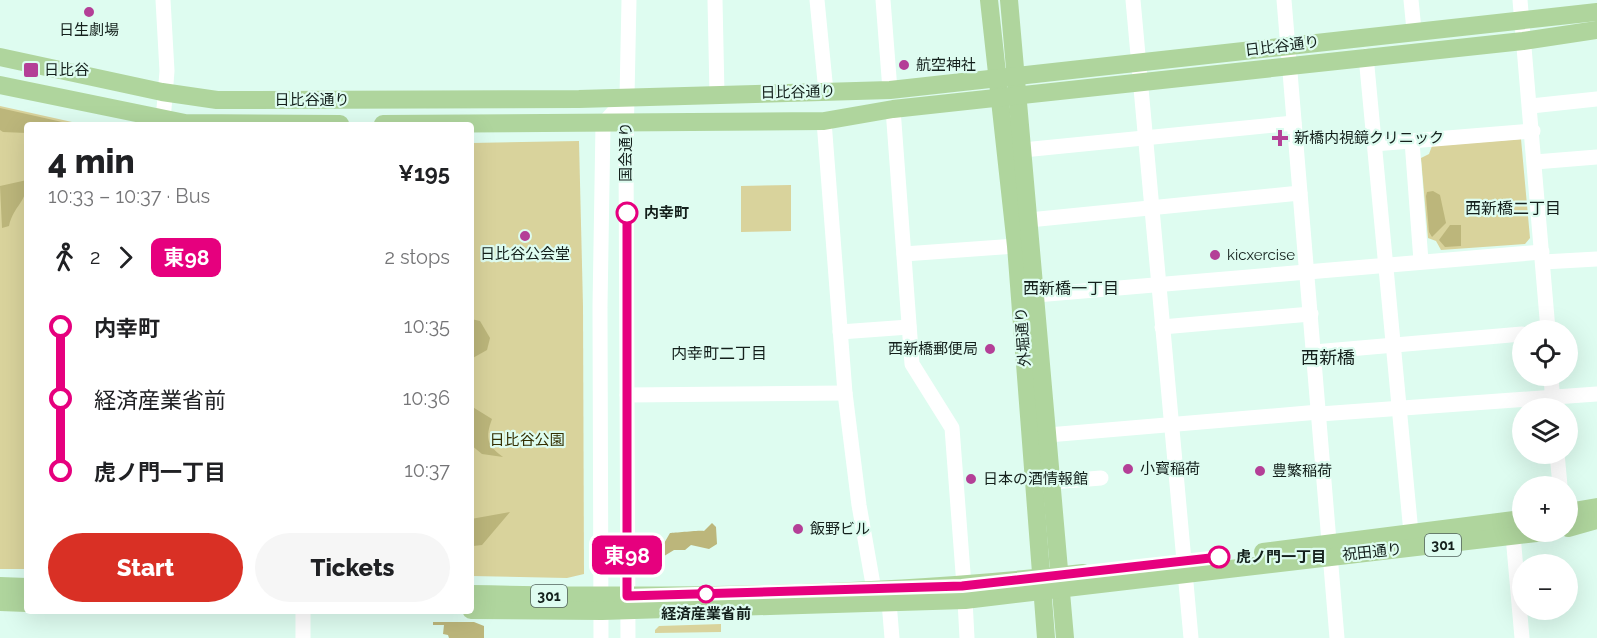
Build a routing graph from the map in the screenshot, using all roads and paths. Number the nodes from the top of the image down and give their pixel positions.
1 (163, 0) edge
2 (629, 0) edge
3 (715, 0) edge
4 (817, 0) edge
5 (883, 0) edge
6 (989, 0) edge
7 (1009, 0) edge
8 (1133, 0) edge
9 (1284, 0) edge
10 (1411, 0) edge
11 (1520, 0) edge
12 (1597, 12) edge
13 (1521, 19) junction
14 (1414, 30) junction
15 (1597, 30) edge
16 (1523, 40) junction
17 (1288, 46) junction
18 (1366, 56) junction
19 (0, 57) edge
20 (1138, 64) junction
21 (1289, 66) junction
22 (1007, 76) junction
23 (1140, 83) junction
24 (0, 85) edge
25 (890, 90) junction
26 (826, 92) junction
27 (165, 93) junction
28 (717, 94) junction
29 (626, 98) junction
30 (1010, 98) junction
31 (1597, 99) edge
32 (1531, 106) junction
33 (893, 109) junction
34 (163, 121) junction
35 (824, 121) junction
36 (222, 122) edge
37 (1294, 123) junction
38 (474, 124) edge
39 (603, 124) junction
40 (626, 124) junction
41 (1533, 131) junction
42 (1145, 138) junction
43 (1412, 141) junction
44 (1374, 144) junction
45 (1023, 150) junction
46 (1597, 157) edge
47 (1535, 162) junction
48 (1300, 193) junction
49 (1151, 206) junction
50 (1029, 220) junction
51 (1016, 246) junction
52 (904, 254) junction
53 (1542, 257) junction
54 (1597, 259) edge
55 (1421, 261) junction
56 (1384, 265) junction
57 (1307, 271) junction
58 (1158, 284) junction
59 (1036, 295) junction
60 (1311, 314) junction
61 (1547, 320) edge
62 (909, 327) junction
63 (1162, 327) junction
64 (840, 332) junction
65 (1512, 335) edge
66 (1394, 346) junction
67 (1314, 352) junction
68 (845, 393) junction
69 (1597, 394) edge
70 (627, 395) junction
71 (1577, 398) edge
72 (1512, 405) edge
73 (1400, 409) junction
74 (1319, 413) junction
75 (1171, 426) junction
76 (1048, 435) junction
77 (1101, 478) dead end
78 (1052, 482) junction
79 (1597, 507) edge
80 (1578, 510) edge
81 (1597, 520) edge
82 (1578, 525) edge
83 (1512, 526) edge
84 (1512, 527) edge
85 (1411, 533) junction
86 (1517, 542) edge
87 (1331, 550) junction
88 (1184, 567) junction
89 (1051, 583) junction
90 (0, 586) edge
91 (24, 587) edge
92 (964, 593) junction
93 (474, 594) edge
94 (881, 596) junction
95 (0, 602) edge
96 (24, 603) edge
97 (627, 603) junction
98 (602, 604) junction
99 (474, 610) edge
100 (303, 614) edge
101 (303, 638) edge
102 (601, 638) edge
103 (628, 638) edge
104 (892, 638) edge
105 (967, 638) edge
106 (1046, 638) edge
107 (1065, 638) edge
108 (1191, 638) edge
109 (1332, 638) edge
110 (1337, 638) edge
111 (1522, 638) edge

1 - 27 street
2 - 29 street, 国会通り
3 - 28 street
4 - 26 street
5 - 25 street
6 - 22 main road, 外堀通り
7 - 22 main road, 外堀通り
8 - 20 street
9 - 17 street
10 - 14 street
11 - 13 street
12 - 13 main road, 日比谷通り
13 - 14 main road, 日比谷通り
13 - 16 street
14 - 17 main road, 日比谷通り
15 - 16 main road, 日比谷通り
16 - 18 main road, 日比谷通り
16 - 32 street
17 - 20 main road, 日比谷通り
17 - 21 street
18 - 21 main road, 日比谷通り
18 - 44 street
19 - 27 main road, 日比谷通り
20 - 22 main road, 日比谷通り
20 - 23 street
21 - 23 main road, 日比谷通り
21 - 37 street
22 - 25 main road, 日比谷通り
22 - 30 main road, 外堀通り
23 - 30 main road, 日比谷通り
23 - 42 street
24 - 34 main road, 日比谷通り
25 - 26 main road, 日比谷通り
26 - 28 main road, 日比谷通り
27 - 29 main road, 日比谷通り
27 - 34 street
28 - 29 main road, 日比谷通り
29 - 39 street, 国会通り
29 - 40 street, 国会通り
30 - 33 main road, 日比谷通り
30 - 45 main road, 外堀通り
30 - 51 main road, 外堀通り
31 - 32 street
32 - 41 street
33 - 35 main road, 日比谷通り
33 - 52 street
34 - 36 main road, 日比谷通り
35 - 40 main road, 日比谷通り
35 - 64 street
37 - 42 street
37 - 48 street
38 - 39 main road, 日比谷通り
39 - 40 main road, 日比谷通り
39 - 98 street, 国会通り
40 - 70 street, 国会通り
41 - 43 street
41 - 47 street
42 - 45 street
42 - 49 street
43 - 44 street
43 - 55 street
44 - 56 street
45 - 50 main road, 外堀通り
46 - 47 street
47 - 53 street
48 - 49 street
48 - 57 street
49 - 50 street
49 - 58 street
50 - 59 main road, 外堀通り
51 - 52 street
51 - 89 main road, 外堀通り
52 - 62 street
53 - 54 street
53 - 55 street
53 - 61 street
55 - 56 street
56 - 57 street
56 - 66 street
57 - 58 street
57 - 60 street
58 - 59 street
58 - 63 street
59 - 76 main road, 外堀通り
60 - 63 street
60 - 67 street
62 - 64 street
62 - 92 street
63 - 75 street
64 - 68 street
65 - 66 street
66 - 67 street
66 - 73 street
67 - 74 street
68 - 70 street
68 - 94 street
69 - 71 street
70 - 97 street, 国会通り
72 - 73 street
73 - 74 street
73 - 85 street
74 - 75 street
74 - 87 street
75 - 76 street
75 - 88 street
76 - 78 main road, 外堀通り
77 - 78 street
78 - 89 main road, 外堀通り
79 - 80 main road
81 - 82 main road
83 - 85 main road, 祝田通り / 301
84 - 87 main road, 祝田通り / 301
85 - 87 main road, 祝田通り / 301
86 - 111 street
87 - 88 main road, 祝田通り / 301
87 - 110 street
88 - 89 main road, 祝田通り / 301
88 - 108 street
89 - 92 main road, 祝田通り / 301
89 - 106 main road, 外堀通り
89 - 107 main road, 外堀通り
90 - 91 main road
92 - 94 main road, 祝田通り / 301
92 - 105 street
93 - 98 main road, 祝田通り / 301
94 - 97 main road, 祝田通り / 301
94 - 104 street
95 - 96 main road
97 - 98 main road, 祝田通り / 301
97 - 103 street, 国会通り
98 - 99 main road, 祝田通り / 301
98 - 102 street, 国会通り
100 - 101 street
109 - 110 street

